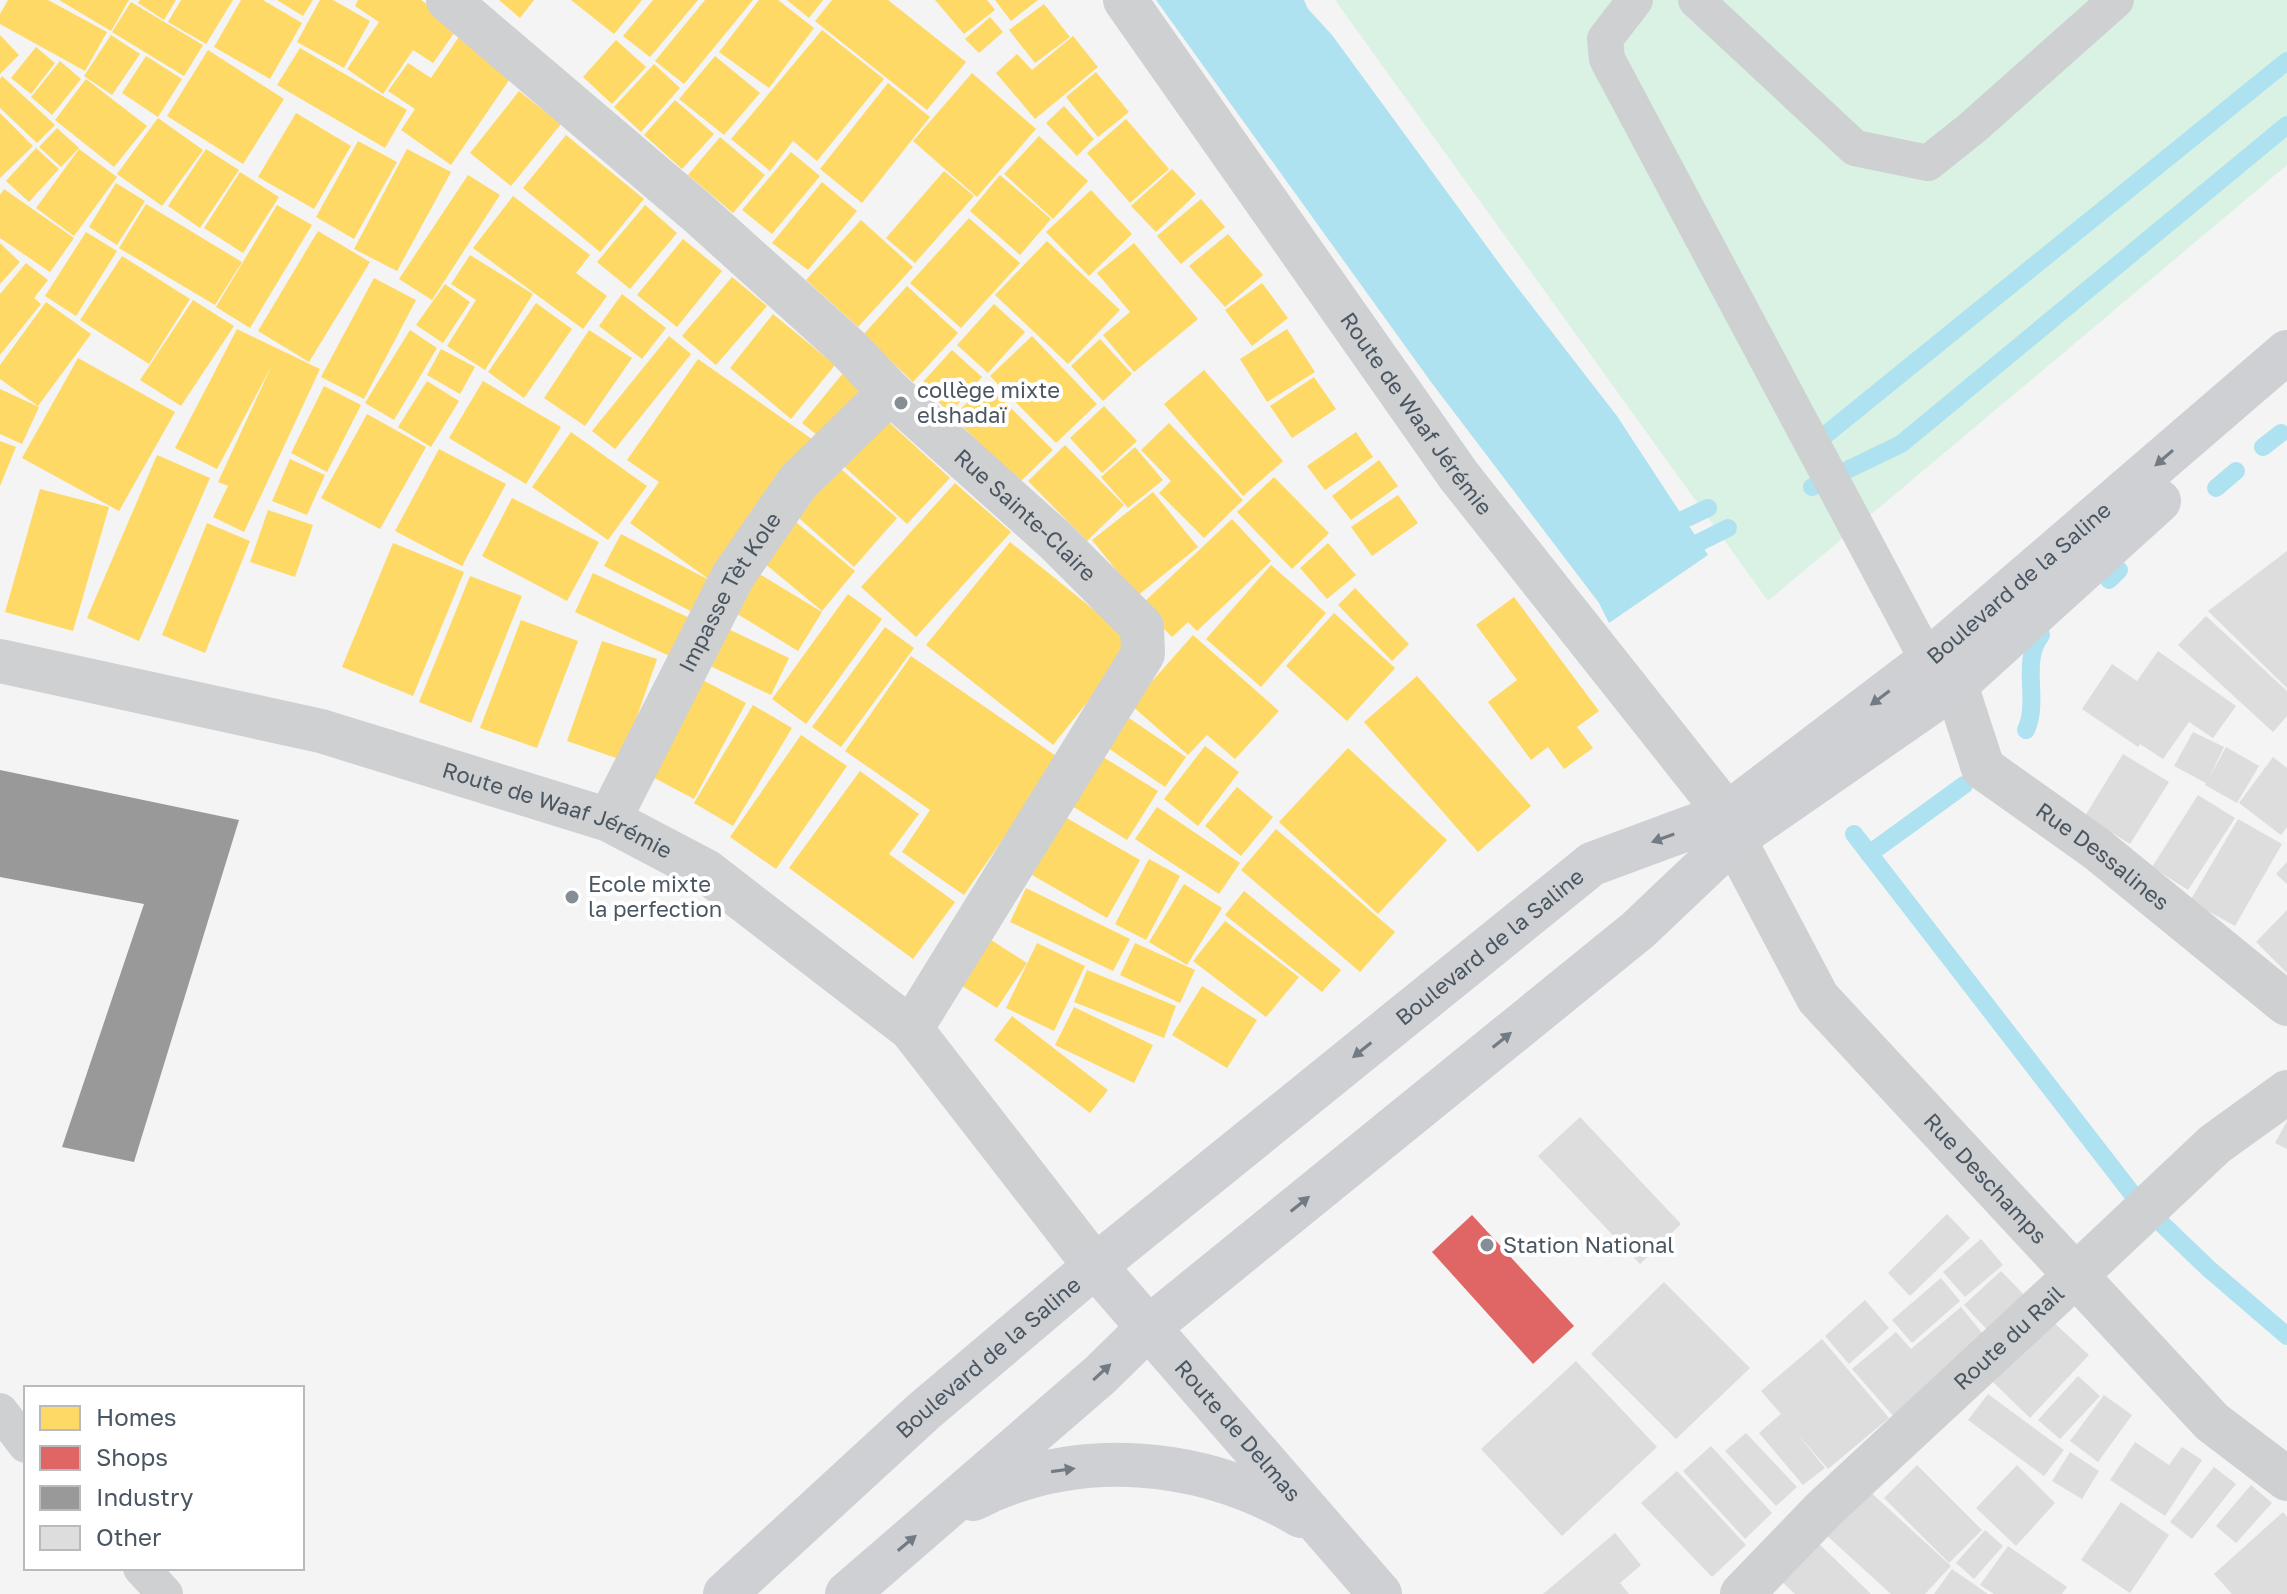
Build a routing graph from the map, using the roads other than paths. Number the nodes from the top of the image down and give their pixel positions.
1 (448, 0) edge
2 (1125, 0) edge
3 (1635, 0) edge
4 (1696, 0) edge
5 (2116, 0) edge
6 (2287, 352) edge
7 (2287, 385) edge
8 (890, 392) junction
9 (0, 661) edge
10 (1942, 673) junction
11 (609, 820) junction
12 (1730, 827) junction
13 (2287, 1004) edge
14 (911, 1029) junction
15 (2287, 1092) edge
16 (1095, 1266) junction
17 (2075, 1276) junction
18 (1148, 1328) junction
19 (0, 1411) edge
20 (24, 1442) edge
21 (2287, 1479) edge
22 (939, 1516) junction
23 (1320, 1527) junction
24 (143, 1570) edge
25 (165, 1594) edge
26 (725, 1594) edge
27 (847, 1594) edge
28 (1380, 1594) edge
29 (1742, 1594) edge

1 - 8 street, Rue Sainte-Claire
2 - 12 street, Route de Waaf Jérémie
3 - 10 lane
4 - 5 lane
6 -> 10 main road, Boulevard de la Saline
7 - 10 main road, Boulevard de la Saline
8 - 11 street, Impasse Tèt Kole
8 - 14 street, Rue Sainte-Claire
9 - 11 street, Route de Waaf Jérémie
10 - 12 main road, Boulevard de la Saline
10 - 13 street, Rue Dessalines
11 - 14 street, Route de Waaf Jérémie
12 -> 16 main road, Boulevard de la Saline
12 - 17 street, Rue Deschamps
18 -> 12 main road, Boulevard de la Saline
14 - 16 street, Route de Waaf Jérémie
15 - 17 street, Route du Rail
16 - 18 main road, Route de Delmas
16 - 26 main road, Boulevard de la Saline
17 - 21 street, Rue Deschamps
17 - 29 street, Route du Rail
22 -> 18 main road, Boulevard de la Saline
18 - 23 main road, Route de Delmas
19 - 20 lane
22 -> 23 main road
27 -> 22 main road, Boulevard de la Saline
23 - 28 main road, Route de Delmas
24 - 25 lane

